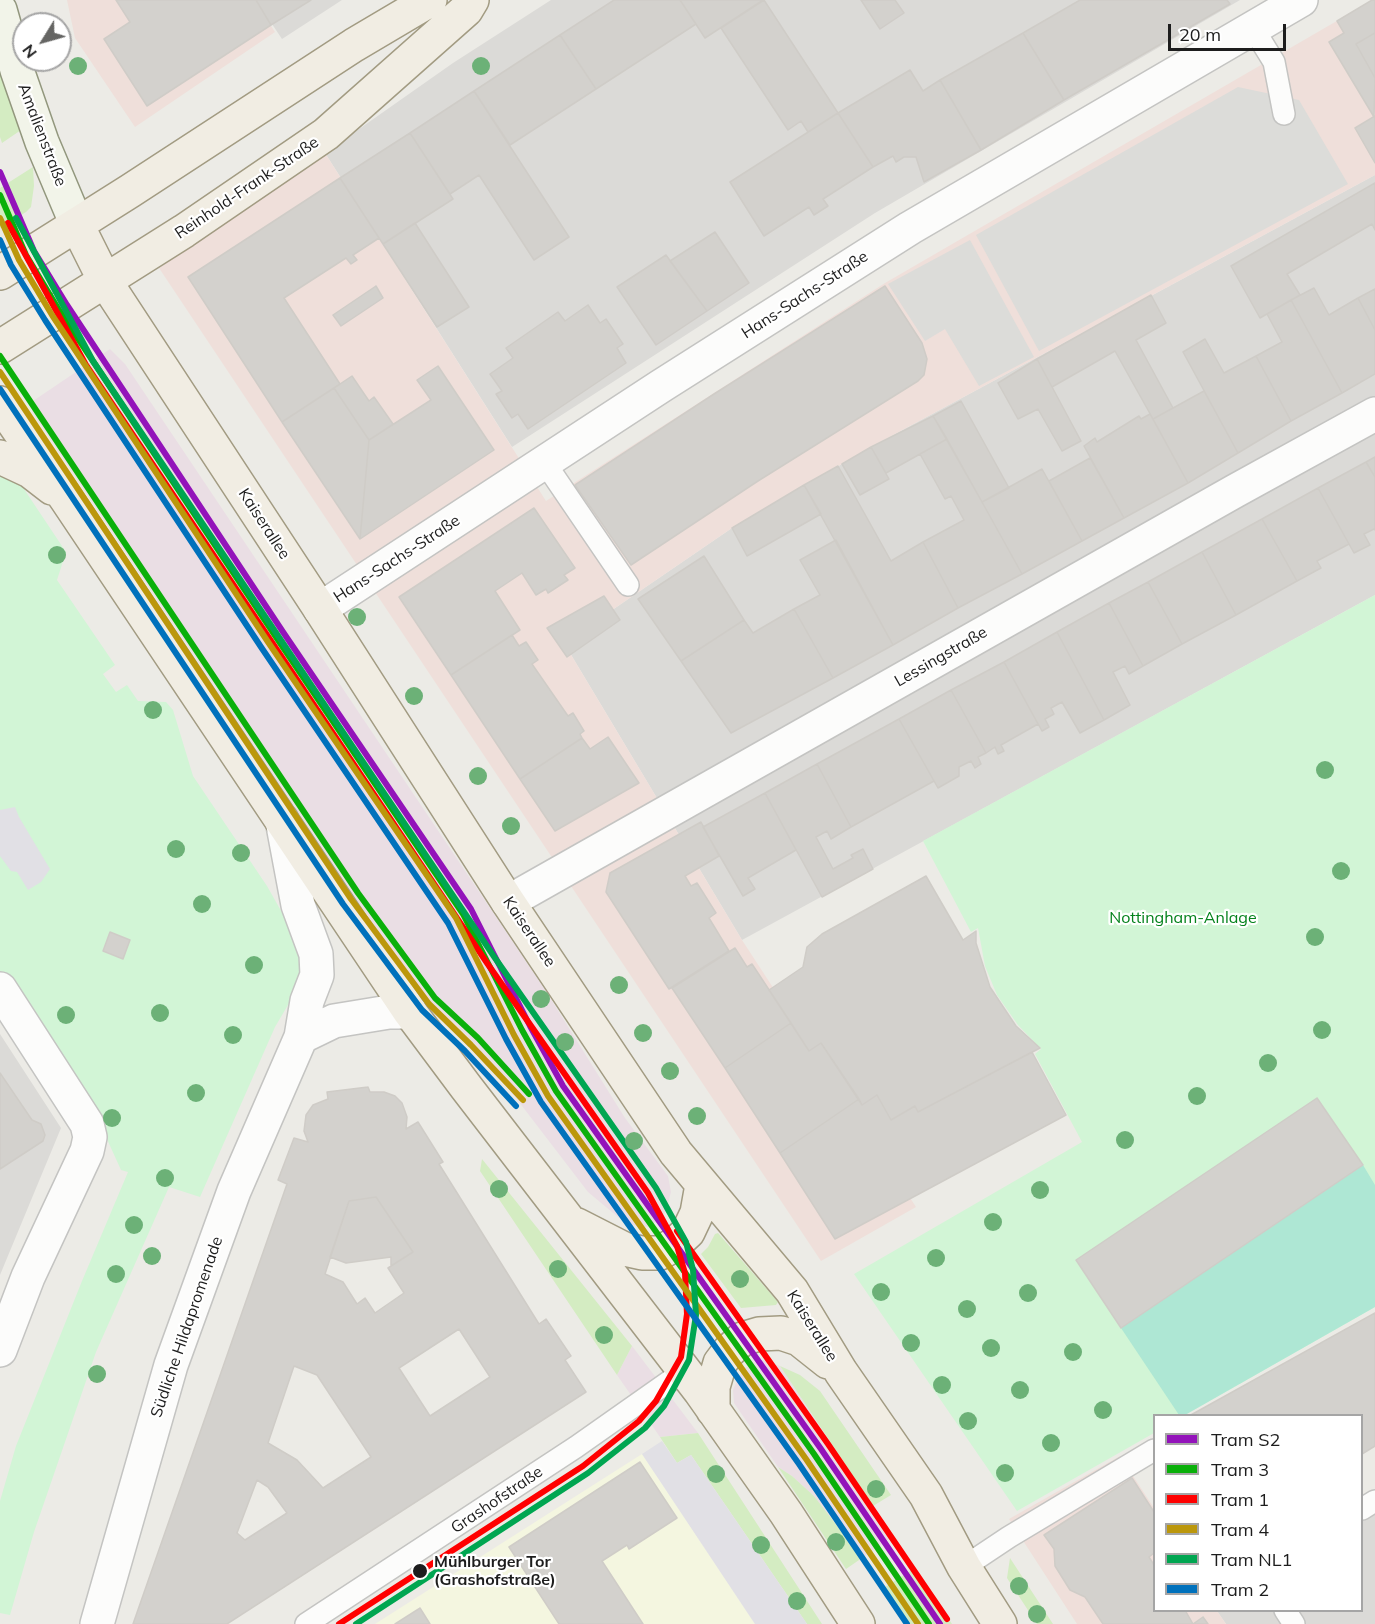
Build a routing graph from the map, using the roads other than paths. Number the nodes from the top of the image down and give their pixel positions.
1 (430, 0) edge
2 (472, 0) edge
3 (1301, 0) edge
4 (0, 10) edge
5 (1254, 28) junction
6 (1284, 114) dead end
7 (77, 225) junction
8 (0, 273) edge
9 (105, 281) junction
10 (0, 347) edge
11 (0, 403) edge
12 (1375, 414) edge
13 (0, 457) edge
14 (544, 463) junction
15 (67, 500) junction
16 (628, 585) dead end
17 (320, 609) junction
18 (282, 820) junction
19 (508, 902) junction
20 (0, 989) edge
21 (410, 1012) junction
22 (300, 1037) junction
23 (702, 1185) junction
24 (570, 1221) junction
25 (0, 1350) edge
26 (684, 1371) junction
27 (841, 1372) junction
28 (713, 1410) junction
29 (1153, 1455) edge
30 (964, 1567) junction
31 (97, 1624) edge
32 (306, 1624) edge
33 (858, 1624) edge
34 (1000, 1624) edge

1 - 7 main road
2 - 9 main road, Reinhold-Frank-Straße
3 - 5 street, Hans-Sachs-Straße
4 - 7 main road, Amalienstraße
5 - 6 lane
5 - 14 street, Hans-Sachs-Straße
7 - 8 main road
7 - 9 main road, Kaiserallee
9 - 10 main road, Reinhold-Frank-Straße
9 - 17 main road, Kaiserallee
11 - 15 main road
12 - 19 street, Lessingstraße
13 - 15 main road
14 - 16 lane
14 - 17 street, Hans-Sachs-Straße
15 - 18 main road
17 - 19 main road, Kaiserallee
18 - 21 main road
18 - 22 street, Südliche Hildapromenade
19 - 23 main road, Kaiserallee
20 - 25 street
21 - 22 street
21 - 24 main road
22 - 31 street, Südliche Hildapromenade
23 - 24 main road
23 - 27 main road, Kaiserallee
24 - 26 main road
26 - 28 main road
26 - 32 lane, Grashofstraße
27 - 28 main road
27 - 30 main road, Kaiserallee
28 - 33 main road
29 - 30 lane
30 - 34 main road, Kaiserallee

